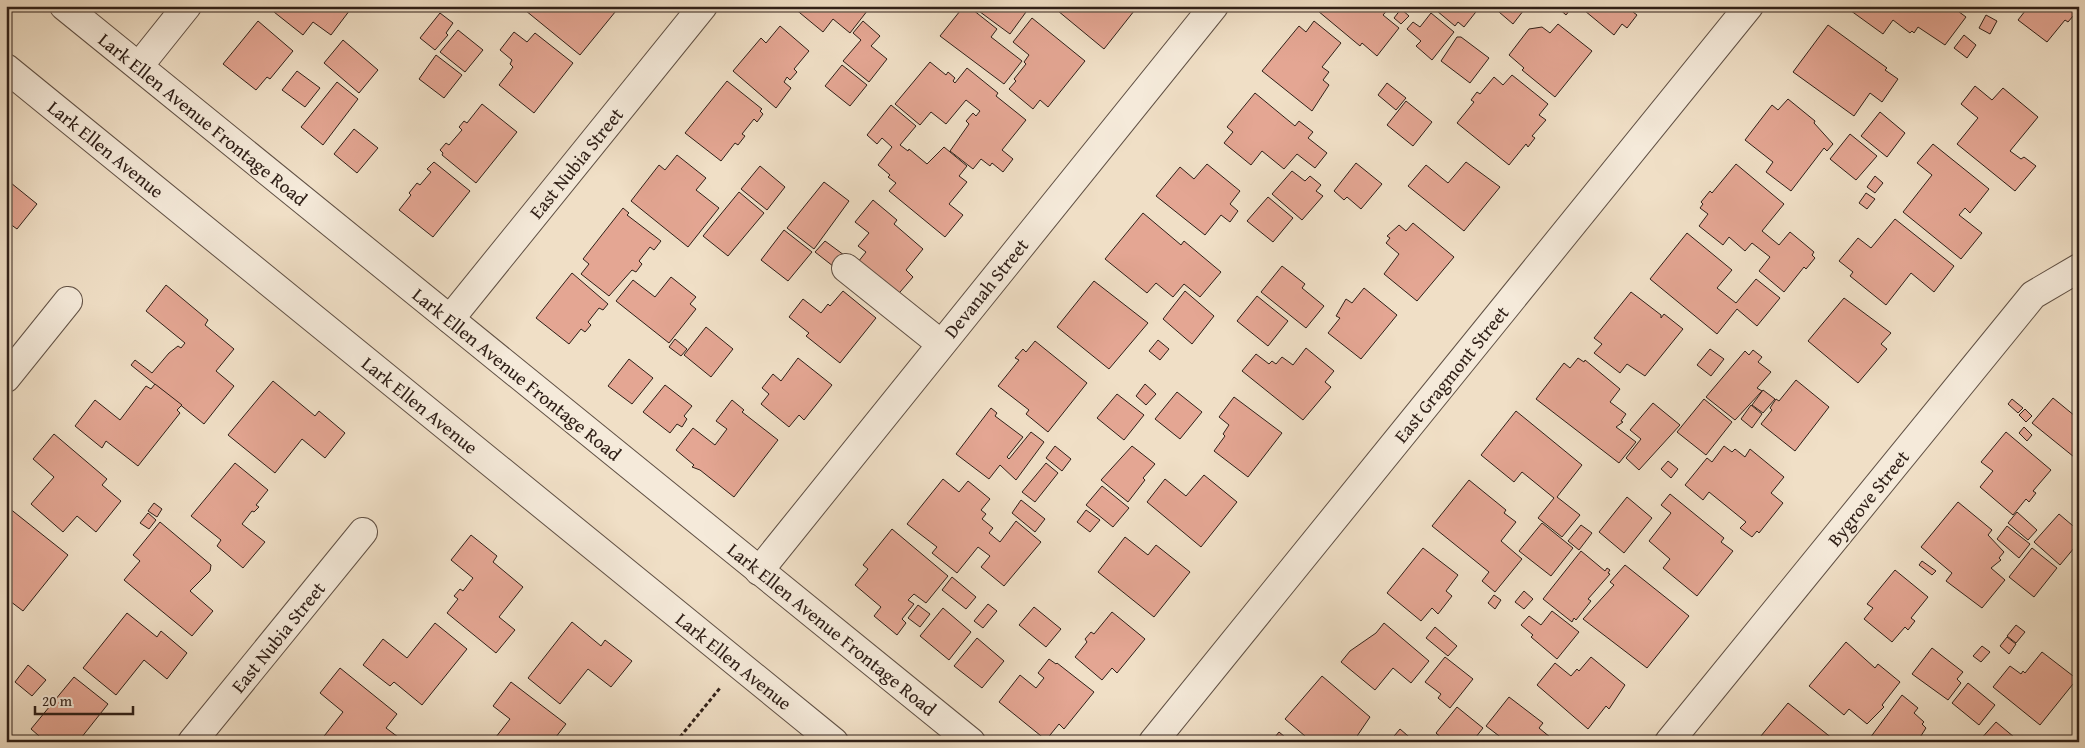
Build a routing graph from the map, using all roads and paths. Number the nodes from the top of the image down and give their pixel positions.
1 (64, 6) edge
2 (187, 6) edge
3 (703, 6) edge
4 (1214, 6) edge
5 (1749, 6) edge
6 (139, 66) junction
7 (6, 68) edge
8 (846, 268) dead end
9 (2079, 268) edge
10 (68, 301) dead end
11 (450, 319) junction
12 (941, 344) junction
13 (6, 378) edge
14 (363, 532) dead end
15 (759, 571) junction
16 (739, 664) junction
17 (192, 742) edge
18 (676, 742) edge
19 (834, 742) edge
20 (971, 742) edge
21 (1153, 742) edge
22 (1669, 742) edge

1 - 6 street, Lark Ellen Avenue Frontage Road
2 - 6 street
3 - 11 street, East Nubia Street
4 - 12 street, Devanah Street
5 - 21 street, East Gragmont Street
6 - 11 street, Lark Ellen Avenue Frontage Road
7 - 16 street, Lark Ellen Avenue
8 - 12 street
9 - 22 street, Bygrove Street
10 - 13 street
11 - 15 street, Lark Ellen Avenue Frontage Road
12 - 15 street, Devanah Street
14 - 17 street, East Nubia Street
15 - 20 street, Lark Ellen Avenue Frontage Road
16 - 18 path
16 - 19 street, Lark Ellen Avenue

